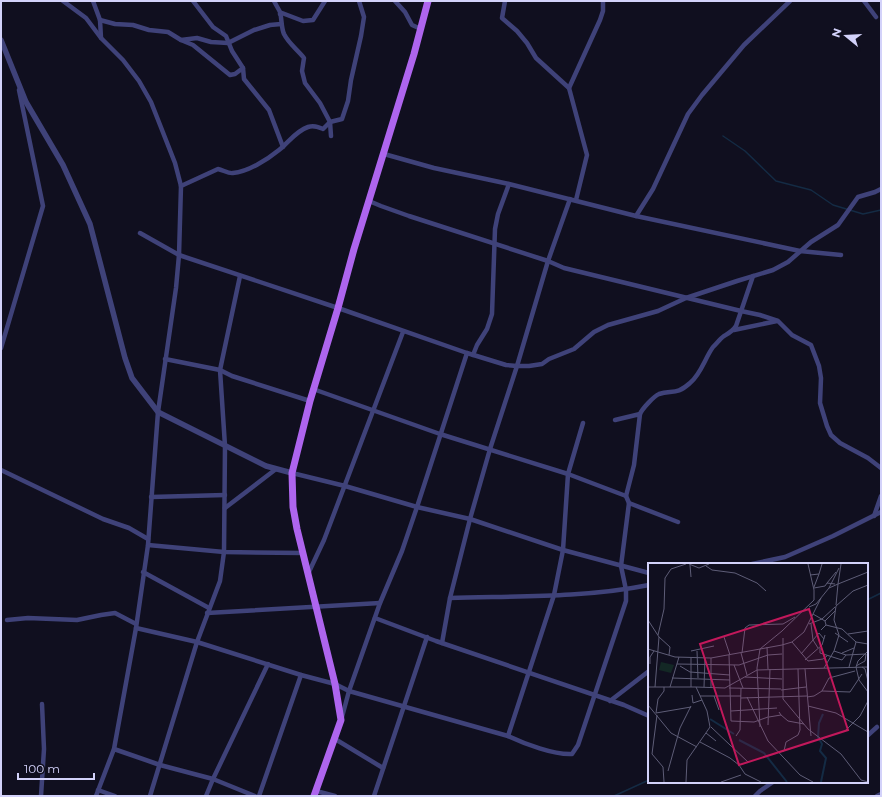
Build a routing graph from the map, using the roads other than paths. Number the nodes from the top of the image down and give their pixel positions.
1 (63, 1) edge
2 (93, 1) edge
3 (193, 1) edge
4 (274, 1) edge
5 (325, 1) edge
6 (359, 1) edge
7 (395, 1) edge
8 (428, 1) edge
9 (505, 1) edge
10 (603, 1) edge
11 (790, 1) edge
12 (864, 1) edge
13 (280, 14) junction
14 (876, 17) dead end
15 (100, 20) junction
16 (281, 24) junction
17 (421, 29) junction
18 (101, 38) junction
19 (1, 40) edge
20 (181, 40) junction
21 (228, 42) junction
22 (243, 68) junction
23 (19, 86) junction
24 (569, 88) junction
25 (330, 122) junction
26 (331, 136) dead end
27 (283, 147) junction
28 (384, 154) junction
29 (508, 184) junction
30 (181, 186) junction
31 (881, 189) edge
32 (570, 198) junction
33 (576, 200) junction
34 (369, 201) junction
35 (636, 216) junction
36 (140, 233) dead end
37 (494, 244) junction
38 (800, 251) junction
39 (179, 255) junction
40 (841, 255) dead end
41 (548, 261) junction
42 (240, 276) junction
43 (753, 276) junction
44 (686, 298) junction
45 (338, 308) junction
46 (740, 312) junction
47 (778, 321) junction
48 (734, 330) junction
49 (403, 332) junction
50 (1, 348) edge
51 (467, 353) junction
52 (473, 355) junction
53 (165, 359) junction
54 (517, 366) junction
55 (220, 370) junction
56 (313, 389) junction
57 (310, 401) junction
58 (373, 411) junction
59 (158, 412) junction
60 (640, 414) junction
61 (615, 420) dead end
62 (583, 423) dead end
63 (440, 434) junction
64 (225, 446) junction
65 (490, 449) junction
66 (881, 468) edge
67 (276, 469) junction
68 (1, 470) edge
69 (292, 473) junction
70 (568, 474) junction
71 (345, 486) junction
72 (225, 495) junction
73 (626, 496) junction
74 (881, 496) edge
75 (151, 497) junction
76 (629, 503) junction
77 (417, 507) junction
78 (225, 508) junction
79 (881, 512) edge
80 (874, 516) junction
81 (470, 519) junction
82 (678, 522) dead end
83 (148, 539) junction
84 (148, 545) junction
85 (563, 550) junction
86 (224, 552) junction
87 (303, 553) junction
88 (757, 563) edge
89 (621, 566) junction
90 (143, 572) junction
91 (648, 573) edge
92 (307, 575) junction
93 (648, 585) edge
94 (626, 590) junction
95 (554, 595) junction
96 (450, 598) junction
97 (380, 603) junction
98 (315, 607) junction
99 (209, 608) junction
100 (207, 613) junction
101 (375, 618) junction
102 (7, 620) dead end
103 (136, 626) junction
104 (427, 637) junction
105 (197, 642) junction
106 (442, 643) junction
107 (268, 664) junction
108 (648, 672) edge
109 (529, 674) junction
110 (301, 675) junction
111 (335, 684) junction
112 (349, 691) junction
113 (595, 696) junction
114 (610, 701) junction
115 (42, 704) dead end
116 (404, 706) junction
117 (648, 716) edge
118 (341, 720) junction
119 (877, 727) dead end
120 (868, 735) edge
121 (508, 736) junction
122 (335, 739) junction
123 (114, 749) junction
124 (160, 765) junction
125 (383, 768) junction
126 (213, 779) junction
127 (772, 783) edge
128 (98, 790) junction
129 (315, 793) edge
130 (881, 794) edge
131 (40, 796) edge
132 (96, 796) edge
133 (115, 796) edge
134 (150, 796) edge
135 (206, 796) edge
136 (255, 796) edge
137 (258, 796) edge
138 (335, 796) edge
139 (374, 796) edge
140 (755, 796) edge
141 (877, 796) edge

1 - 18 street
2 - 15 street
3 - 21 street
4 - 13 street
5 - 13 street
6 - 25 street
7 - 17 street
8 - 17 main road
9 - 24 street
10 - 24 street
11 - 35 street
12 - 14 street
13 - 16 street
15 - 18 street
15 - 20 street
16 - 21 street
16 - 25 street
17 - 28 main road
18 - 30 street
19 - 23 street
20 - 21 street
20 - 22 street
21 - 22 street
22 - 27 street
23 - 50 street
23 - 59 street
24 - 33 street
25 - 26 street
25 - 27 street
27 - 30 street
28 - 29 street
28 - 34 main road
29 - 32 street
29 - 37 street
30 - 39 street
31 - 38 street
32 - 33 street
32 - 41 street
33 - 35 street
34 - 37 street
34 - 45 main road
35 - 38 street
36 - 39 street
37 - 41 street
37 - 52 street
38 - 40 street
38 - 43 street
39 - 42 street
39 - 53 street
41 - 44 street
41 - 54 street
42 - 45 street
42 - 55 street
43 - 44 street
43 - 46 street
44 - 46 street
44 - 54 street
45 - 49 street
45 - 56 main road
46 - 47 street
46 - 48 street
47 - 48 street
47 - 66 street
48 - 60 street
49 - 51 street
49 - 58 street
51 - 52 street
51 - 63 street
52 - 54 street
53 - 55 street
53 - 59 street
54 - 65 street
55 - 57 street
55 - 64 street
56 - 57 main road
56 - 58 street
57 - 69 main road
58 - 63 street
58 - 71 street
59 - 64 street
59 - 75 street
60 - 61 street
60 - 73 street
62 - 70 street
63 - 65 street
63 - 77 street
64 - 67 street
64 - 72 street
65 - 70 street
65 - 81 street
67 - 69 street
67 - 78 street
68 - 83 street
69 - 71 street
69 - 87 main road
70 - 73 street
70 - 85 street
71 - 77 street
71 - 92 street
72 - 75 street
72 - 78 street
73 - 76 street
74 - 80 street
75 - 83 street
76 - 82 street
76 - 89 street
77 - 81 street
77 - 97 street
78 - 86 street
79 - 80 street
80 - 88 street
81 - 85 street
81 - 96 street
83 - 84 street
84 - 86 street
84 - 90 street
85 - 89 street
85 - 95 street
86 - 87 street
86 - 99 street
87 - 92 main road
89 - 91 street
89 - 94 street
90 - 99 street
90 - 103 street
92 - 98 main road
93 - 94 street
94 - 95 street
94 - 113 street
95 - 96 street
95 - 109 street
96 - 106 street
97 - 98 street
97 - 101 street
98 - 100 street
98 - 111 main road
99 - 100 street
100 - 105 street
101 - 104 street
101 - 112 street
102 - 103 street
103 - 105 street
103 - 123 street
104 - 106 street
104 - 116 street
105 - 107 street
105 - 124 street
106 - 109 street
107 - 110 street
107 - 126 street
108 - 114 street
109 - 113 street
109 - 121 street
110 - 111 street
110 - 137 street
111 - 112 street
111 - 118 main road
112 - 116 street
112 - 118 street
113 - 114 street
113 - 121 street
114 - 117 street
115 - 131 street
116 - 121 street
116 - 125 street
118 - 122 main road
119 - 120 street
122 - 125 street
122 - 129 main road
123 - 124 street
123 - 128 street
124 - 126 street
124 - 134 street
125 - 139 street
126 - 135 street
126 - 136 street
127 - 140 street
128 - 132 street
128 - 133 street
129 - 138 street
130 - 141 street

